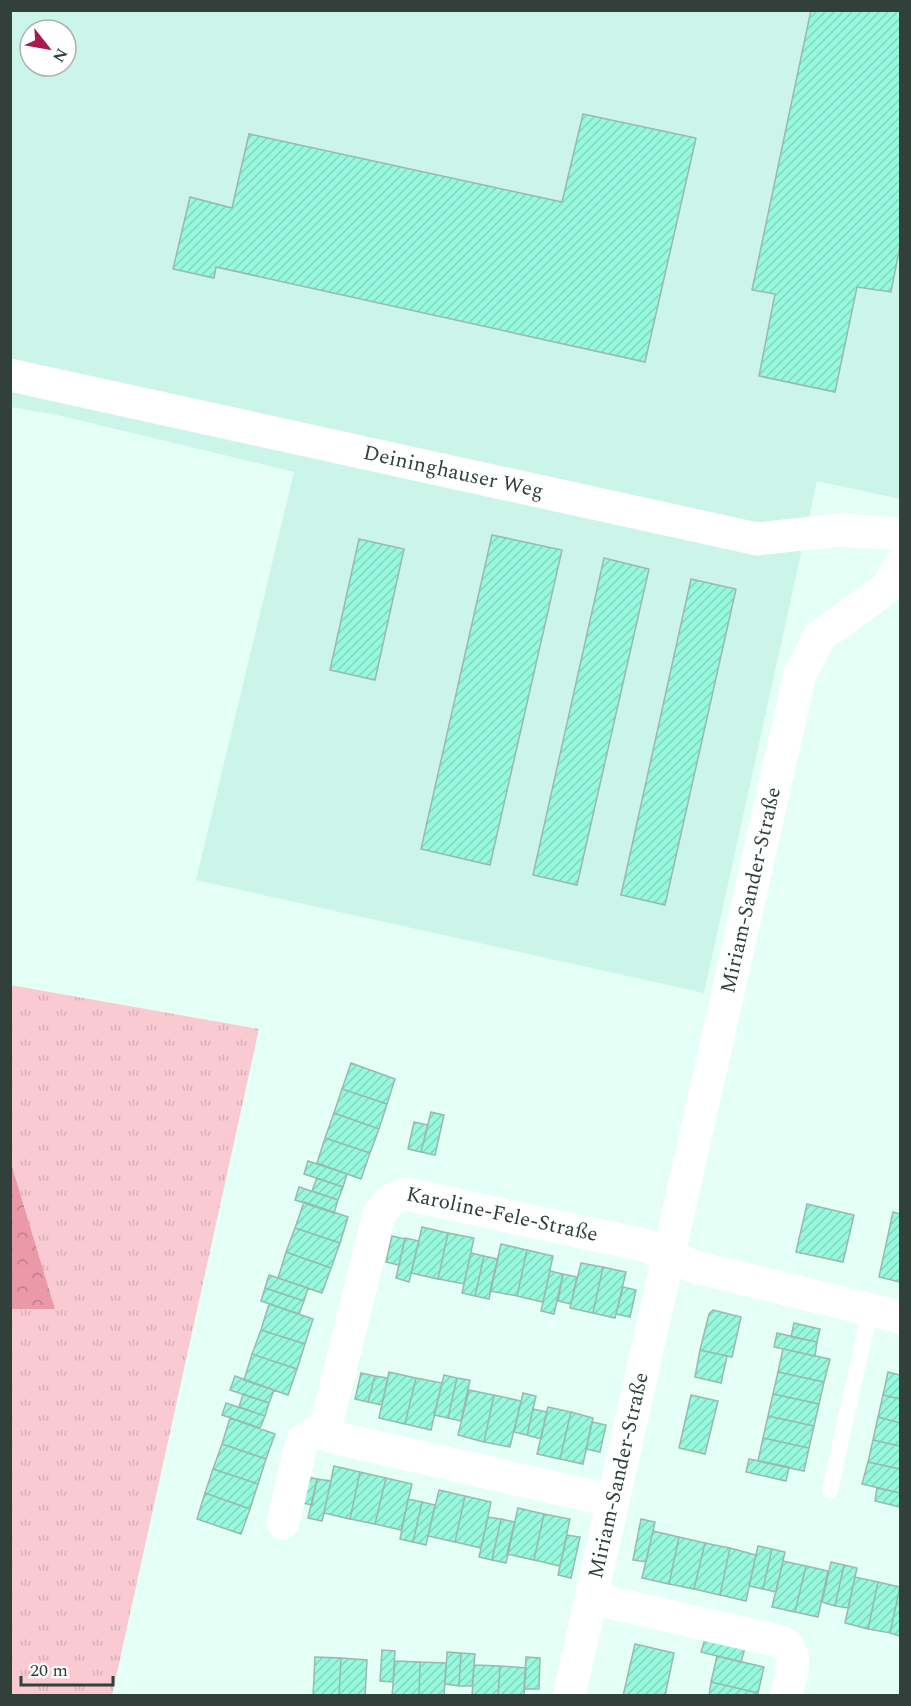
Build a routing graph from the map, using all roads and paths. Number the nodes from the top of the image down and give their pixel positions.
1 (10, 375) edge
2 (900, 534) edge
3 (900, 565) edge
4 (668, 1256) junction
5 (885, 1314) edge
6 (326, 1426) junction
7 (830, 1490) dead end
8 (613, 1501) junction
9 (283, 1523) dead end
10 (591, 1598) junction
11 (569, 1695) edge
12 (786, 1695) edge

1 - 2 street, Deininghauser Weg
3 - 4 street, Miriam-Sander-Straße
4 - 5 street
4 - 6 street, Karoline-Fele-Straße
4 - 8 street, Miriam-Sander-Straße
5 - 7 lane
6 - 8 street
6 - 9 street
8 - 10 street, Miriam-Sander-Straße
10 - 11 street, Miriam-Sander-Straße
10 - 12 street

